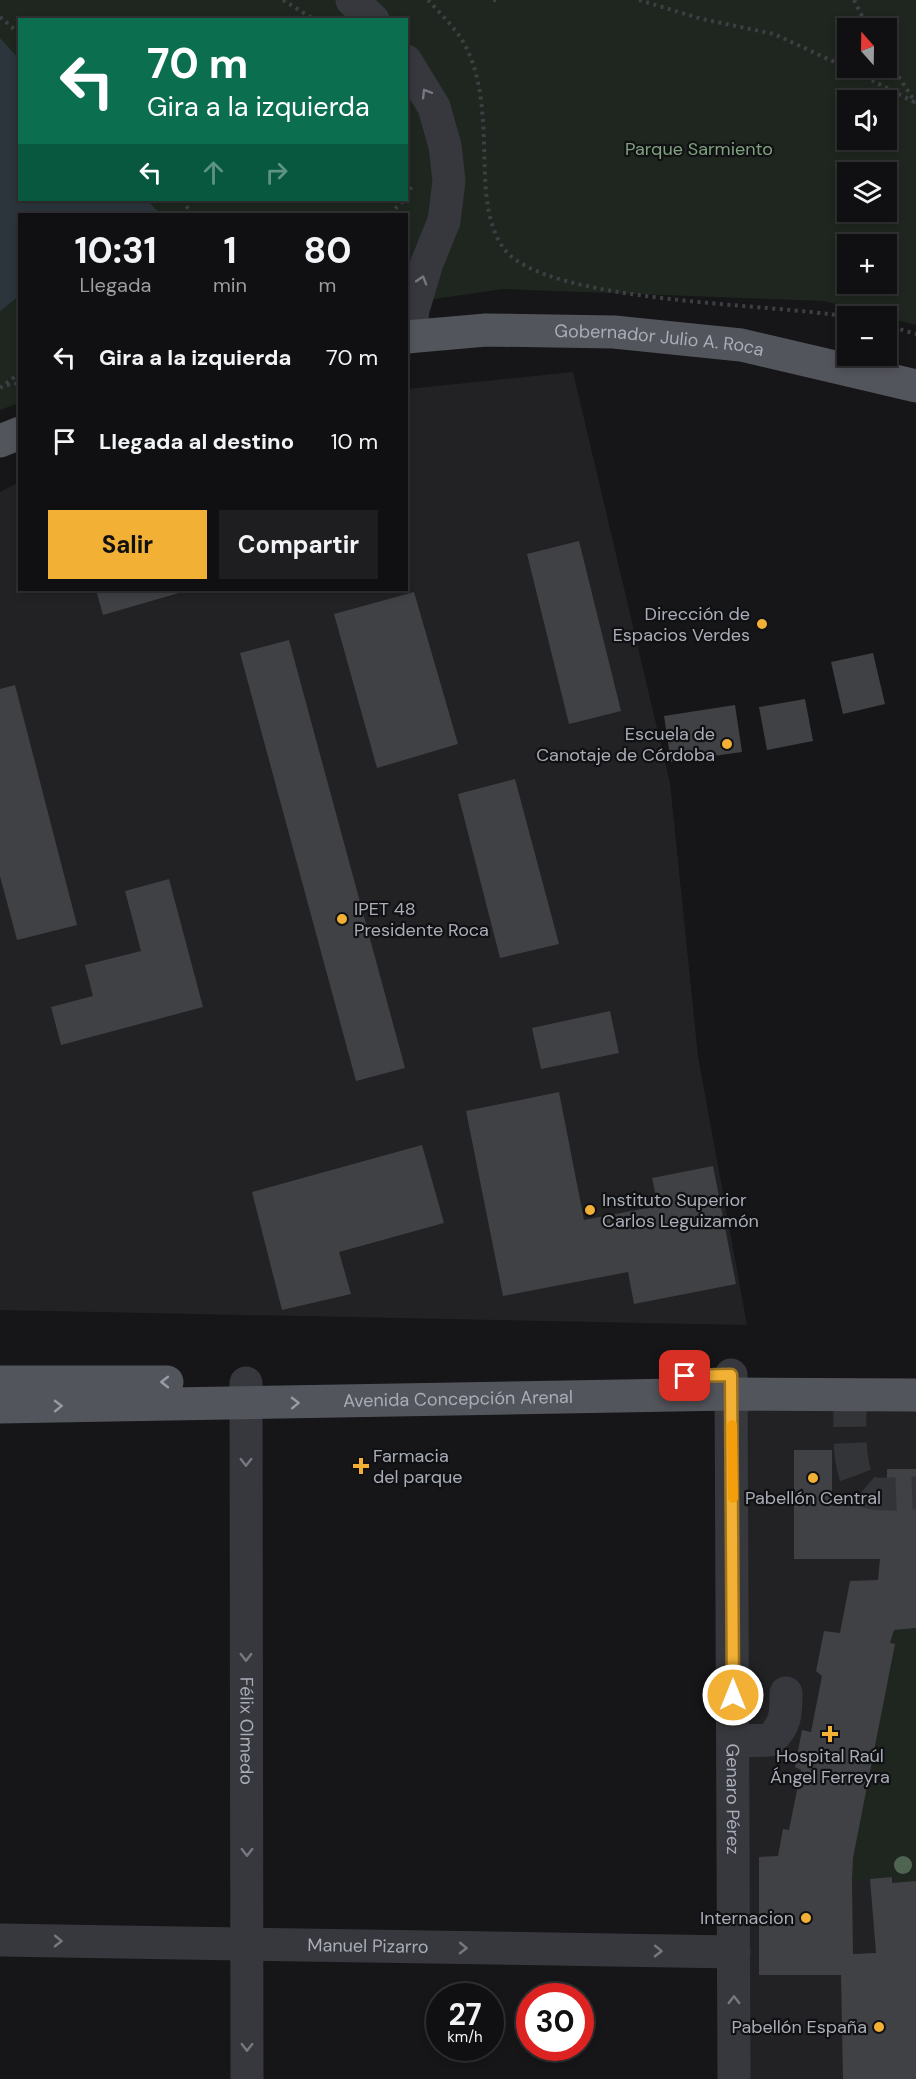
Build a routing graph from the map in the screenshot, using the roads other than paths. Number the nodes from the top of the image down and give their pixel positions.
1 (352, 0) edge
2 (371, 18) edge
3 (408, 64) edge
4 (408, 337) edge
5 (913, 391) edge
6 (18, 434) edge
7 (0, 441) edge
8 (916, 1374) edge
9 (0, 1382) edge
10 (732, 1385) junction
11 (246, 1393) junction
12 (916, 1395) edge
13 (0, 1407) edge
14 (786, 1693) dead end
15 (733, 1741) junction
16 (0, 1941) edge
17 (248, 1944) junction
18 (734, 1952) junction
19 (247, 2079) edge
20 (734, 2079) edge

1 - 2 street
4 -> 3 street
4 - 5 main road, Gobernador Julio A. Roca
6 - 7 main road
8 - 10 main road, Avenida Concepción Arenal
11 -> 9 main road, Avenida Concepción Arenal
10 - 11 main road, Avenida Concepción Arenal
10 - 12 main road, Avenida Concepción Arenal
10 - 15 street, Genaro Pérez
13 -> 11 main road, Avenida Concepción Arenal
11 -> 17 street, Félix Olmedo
14 - 15 street
15 - 18 street, Genaro Pérez
16 -> 17 street, Manuel Pizarro
17 -> 18 street, Manuel Pizarro
17 -> 19 street, Félix Olmedo
20 -> 18 street, Genaro Pérez

